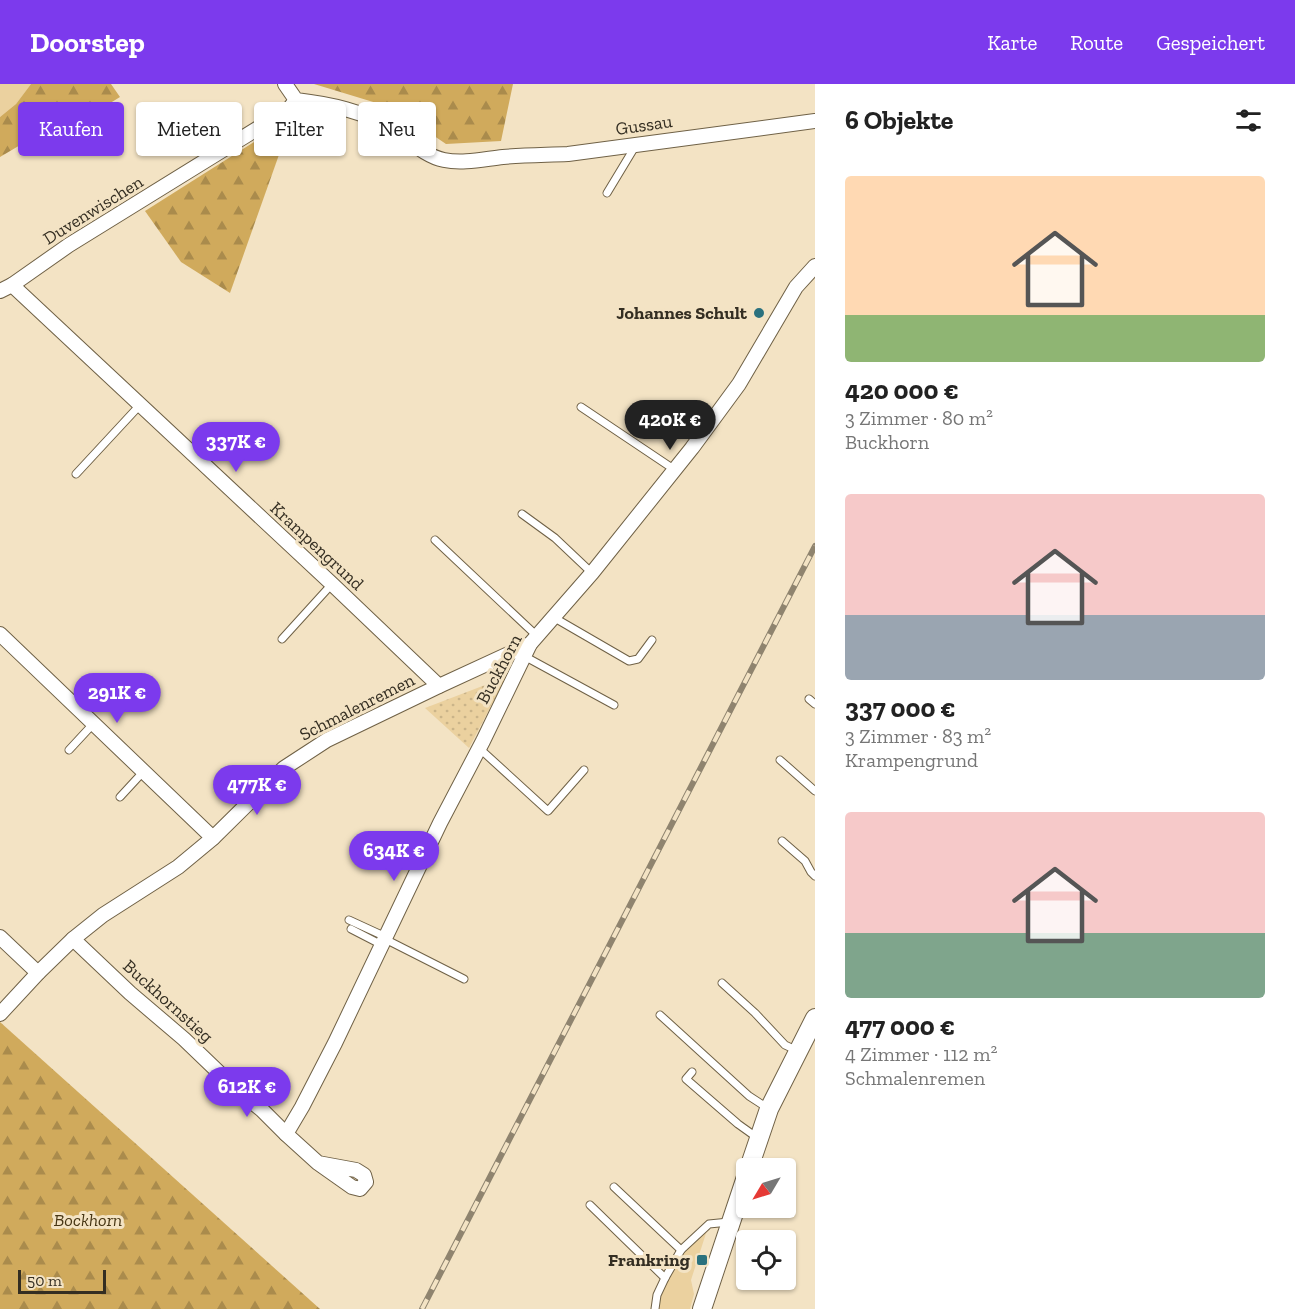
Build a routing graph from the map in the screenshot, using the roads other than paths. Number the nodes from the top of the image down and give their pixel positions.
1 (285, 84) edge
2 (296, 100) junction
3 (815, 121) edge
4 (636, 145) junction
5 (608, 193) dead end
6 (815, 266) edge
7 (6, 288) edge
8 (140, 405) junction
9 (581, 407) dead end
10 (675, 470) junction
11 (76, 474) dead end
12 (522, 514) dead end
13 (435, 540) dead end
14 (592, 573) junction
15 (332, 584) junction
16 (554, 617) junction
17 (0, 634) edge
18 (282, 639) dead end
19 (652, 640) dead end
20 (530, 646) junction
21 (439, 686) junction
22 (614, 705) dead end
23 (94, 723) junction
24 (479, 748) junction
25 (69, 750) dead end
26 (780, 760) dead end
27 (584, 770) dead end
28 (144, 771) junction
29 (815, 791) edge
30 (120, 797) dead end
31 (213, 838) junction
32 (782, 841) dead end
33 (815, 876) edge
34 (349, 920) dead end
35 (351, 929) dead end
36 (0, 937) edge
37 (74, 939) junction
38 (384, 940) junction
39 (38, 974) junction
40 (464, 979) dead end
41 (722, 983) dead end
42 (0, 1014) edge
43 (660, 1015) dead end
44 (813, 1028) edge
45 (798, 1051) junction
46 (692, 1072) dead end
47 (769, 1109) junction
48 (286, 1134) junction
49 (759, 1139) junction
50 (752, 1158) edge
51 (318, 1162) dead end
52 (614, 1187) dead end
53 (590, 1205) dead end
54 (736, 1207) edge
55 (731, 1222) junction
56 (681, 1250) junction
57 (665, 1278) junction
58 (655, 1309) edge
59 (702, 1309) edge

1 - 2 street
2 - 4 street, Gussau
2 - 7 street, Duvenwischen
3 - 4 street, Gussau
4 - 5 lane
6 - 10 street, Buckhorn
7 - 8 street, Krampengrund
8 - 11 lane
8 - 15 street, Krampengrund
9 - 10 lane
10 - 14 street, Buckhorn
12 - 14 lane
13 - 20 lane
14 - 16 street, Buckhorn
15 - 18 lane
15 - 21 street, Krampengrund
16 - 19 lane
16 - 20 street, Buckhorn
17 - 23 street
20 - 21 street, Schmalenremen
20 - 22 lane
20 - 24 street, Buckhorn
21 - 31 street, Schmalenremen
23 - 25 lane
23 - 28 street
24 - 27 lane
24 - 38 street, Buckhorn
26 - 29 lane
28 - 30 lane
28 - 31 street
31 - 37 street, Schmalenremen
32 - 33 lane
34 - 38 lane
35 - 38 lane
36 - 39 street
37 - 39 street, Schmalenremen
37 - 48 street, Buckhornstieg
38 - 40 lane
38 - 48 street, Buckhorn
39 - 42 street, Schmalenremen
41 - 45 lane
43 - 47 lane
44 - 45 main road
45 - 47 main road
46 - 49 lane
47 - 49 main road
48 - 51 street, Buckhornstieg
49 - 50 main road
52 - 56 lane
53 - 57 lane
54 - 55 main road
55 - 56 lane
55 - 59 main road
56 - 57 lane
57 - 58 lane

